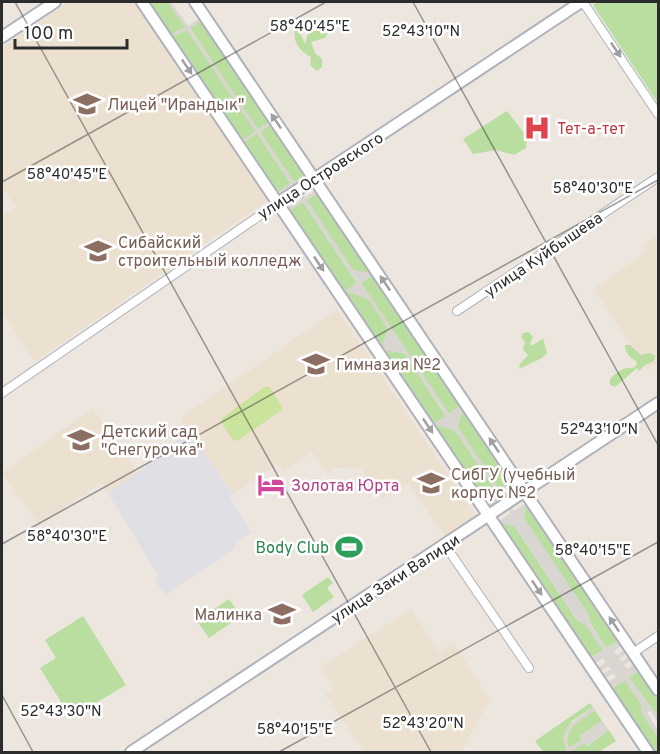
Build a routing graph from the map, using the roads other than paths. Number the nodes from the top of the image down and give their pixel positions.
1 (55, 2) edge
2 (142, 2) edge
3 (195, 2) edge
4 (582, 2) edge
5 (2, 37) edge
6 (658, 114) edge
7 (658, 177) edge
8 (315, 179) junction
9 (278, 203) junction
10 (457, 311) dead end
11 (2, 393) edge
12 (658, 402) edge
13 (525, 492) junction
14 (489, 516) junction
15 (445, 545) junction
16 (658, 636) edge
17 (633, 653) junction
18 (529, 668) dead end
19 (658, 690) edge
20 (131, 753) edge
21 (648, 753) edge

1 - 5 main road
2 -> 9 main road
8 -> 3 main road
4 -> 6 street
4 - 8 main road, улица Островского
7 - 10 street, улица Куйбышева
8 - 9 main road, улица Островского
13 -> 8 main road
9 - 11 street, улица Островского
9 -> 14 main road
12 - 13 main road, улица Заки Валиди
13 - 14 main road, улица Заки Валиди
17 -> 13 main road
14 - 15 main road, улица Заки Валиди
14 -> 21 main road
15 - 18 street
15 - 20 main road, улица Заки Валиди
16 - 17 street
17 - 19 main road

